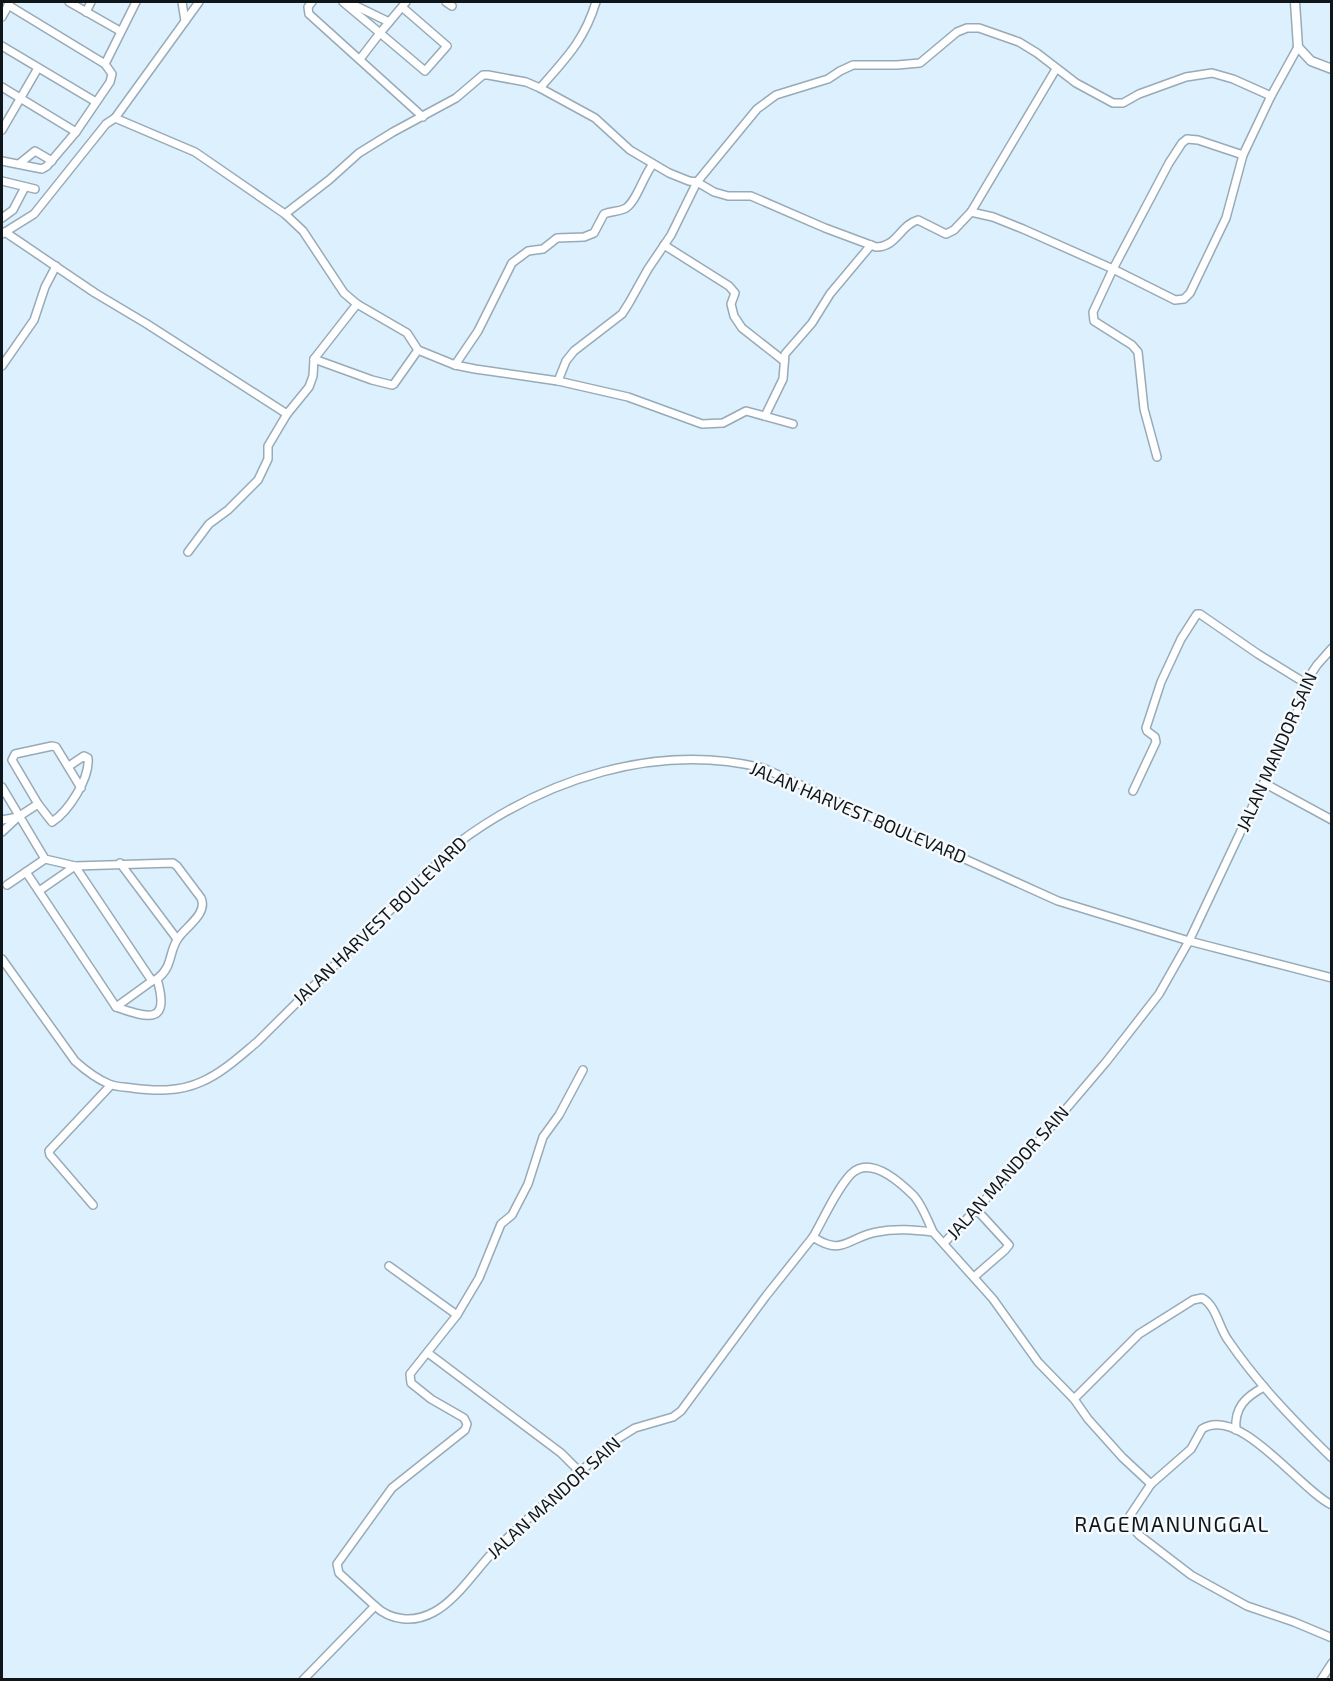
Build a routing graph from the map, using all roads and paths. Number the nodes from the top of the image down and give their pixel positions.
1 (69, 2) edge
2 (91, 2) edge
3 (136, 2) edge
4 (182, 2) edge
5 (199, 2) edge
6 (312, 2) edge
7 (343, 2) edge
8 (348, 2) edge
9 (596, 2) edge
10 (1295, 2) edge
11 (10, 3) edge
12 (404, 4) edge
13 (86, 12) junction
14 (2, 17) edge
15 (185, 21) junction
16 (389, 22) junction
17 (120, 31) junction
18 (380, 33) junction
19 (2, 46) edge
20 (1298, 47) junction
21 (360, 58) junction
22 (105, 64) junction
23 (38, 68) junction
24 (1056, 69) junction
25 (1332, 69) edge
26 (2, 87) edge
27 (540, 88) junction
28 (1271, 96) junction
29 (20, 98) junction
30 (96, 102) junction
31 (423, 117) junction
32 (115, 118) junction
33 (2, 130) edge
34 (76, 132) junction
35 (1243, 155) junction
36 (2, 160) edge
37 (52, 161) junction
38 (19, 164) junction
39 (653, 164) junction
40 (2, 181) edge
41 (697, 182) junction
42 (25, 187) junction
43 (35, 189) dead end
44 (971, 212) junction
45 (285, 214) junction
46 (2, 218) edge
47 (3, 233) edge
48 (664, 245) junction
49 (871, 245) junction
50 (56, 266) junction
51 (1113, 269) junction
52 (357, 304) junction
53 (418, 350) junction
54 (314, 359) junction
55 (784, 361) junction
56 (455, 364) junction
57 (2, 366) edge
58 (558, 381) junction
59 (287, 414) junction
60 (765, 417) junction
61 (793, 424) dead end
62 (1157, 458) dead end
63 (188, 552) dead end
64 (1332, 648) edge
65 (1305, 683) junction
66 (69, 766) junction
67 (1264, 783) junction
68 (2, 788) edge
69 (81, 788) junction
70 (1133, 791) dead end
71 (32, 808) junction
72 (18, 817) junction
73 (2, 820) edge
74 (1332, 820) edge
75 (2, 832) edge
76 (45, 858) junction
77 (120, 864) junction
78 (75, 866) junction
79 (26, 872) junction
80 (7, 885) dead end
81 (39, 891) junction
82 (177, 939) junction
83 (1189, 941) junction
84 (2, 959) edge
85 (1332, 978) edge
86 (155, 980) junction
87 (116, 1007) junction
88 (583, 1070) dead end
89 (111, 1085) junction
90 (93, 1205) dead end
91 (975, 1209) junction
92 (933, 1233) junction
93 (813, 1237) junction
94 (944, 1243) junction
95 (389, 1266) dead end
96 (974, 1276) junction
97 (457, 1315) junction
98 (428, 1353) junction
99 (1264, 1387) junction
100 (1074, 1399) junction
101 (1236, 1430) junction
102 (1332, 1458) edge
103 (579, 1472) junction
104 (1151, 1484) junction
105 (1332, 1506) edge
106 (375, 1606) junction
107 (1332, 1638) edge
108 (1332, 1663) edge
109 (303, 1680) edge
110 (1321, 1680) edge

1 - 13 street
2 - 13 street
3 - 17 street
4 - 15 street
5 - 15 street
6 - 21 street
7 - 18 street
8 - 16 street
9 - 27 street
10 - 20 street
11 - 14 street
11 - 22 street
12 - 16 street
12 - 18 street
13 - 17 street
15 - 32 street
16 - 18 street
17 - 22 street
18 - 21 street
19 - 23 street
20 - 25 street
20 - 28 street
21 - 31 street
22 - 30 street
23 - 29 street
23 - 30 street
24 - 28 street
24 - 41 street
24 - 44 street
26 - 29 street
27 - 31 street
27 - 39 street
28 - 35 street
29 - 33 street
29 - 34 street
30 - 34 street
31 - 45 street
32 - 45 street
32 - 47 street
34 - 37 street
35 - 51 street
35 - 51 street
36 - 38 street
37 - 38 street
37 - 38 street
39 - 41 street
39 - 56 street
40 - 42 street
41 - 48 street
41 - 49 street
42 - 43 street
42 - 46 street
44 - 49 street
44 - 51 street
45 - 52 street
47 - 50 street
48 - 55 street
48 - 58 street
49 - 55 street
50 - 57 street
50 - 59 street
51 - 62 street
52 - 53 street
52 - 54 street
53 - 54 street
53 - 56 street
54 - 59 street
55 - 60 street
56 - 58 street
58 - 60 street
59 - 63 street
60 - 61 street
64 - 65 street, JALAN MANDOR SAIN
65 - 67 street, JALAN MANDOR SAIN
65 - 70 street
66 - 69 street
66 - 69 street
66 - 71 street
67 - 74 street
67 - 83 street, JALAN MANDOR SAIN
68 - 72 street
69 - 71 street
71 - 72 street
72 - 73 street
72 - 75 street
72 - 76 street
76 - 78 street
76 - 79 street
77 - 78 street
77 - 82 street
77 - 82 street
78 - 81 street
78 - 86 street
79 - 80 street
79 - 81 street
81 - 87 street
82 - 86 street
83 - 85 street, JALAN HARVEST BOULEVARD
83 - 89 street, JALAN HARVEST BOULEVARD
83 - 91 street, JALAN MANDOR SAIN
84 - 89 street, JALAN HARVEST BOULEVARD
86 - 87 street
86 - 87 street
88 - 97 street
89 - 90 street
91 - 94 street, JALAN MANDOR SAIN
91 - 96 street
92 - 93 street, JALAN MANDOR SAIN
92 - 93 street
92 - 94 street, JALAN MANDOR SAIN
93 - 103 street, JALAN MANDOR SAIN
94 - 96 street
95 - 97 street
96 - 100 street
97 - 98 street
98 - 103 street
98 - 106 street, JALAN MANDOR SAIN
99 - 100 street
99 - 101 street
99 - 102 street
100 - 104 street
101 - 104 street
101 - 105 street
103 - 106 street, JALAN MANDOR SAIN
104 - 107 street
106 - 109 street
108 - 110 street

